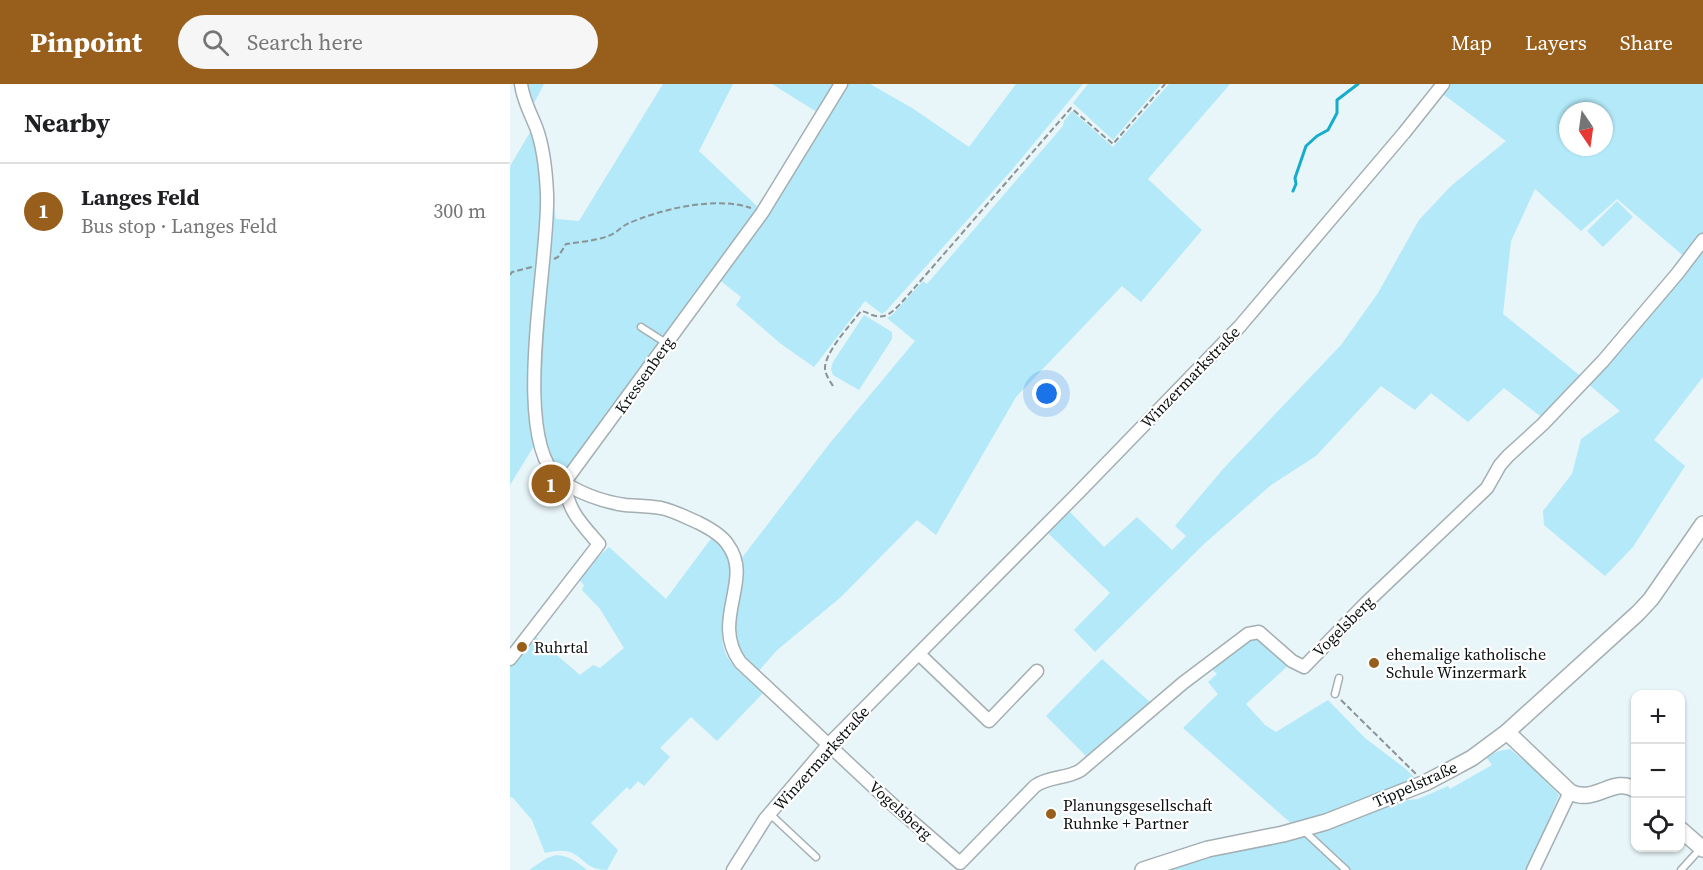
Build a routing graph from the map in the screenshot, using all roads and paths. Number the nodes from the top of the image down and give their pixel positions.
1 (521, 84) edge
2 (841, 84) edge
3 (1165, 84) edge
4 (1443, 84) edge
5 (762, 213) junction
6 (1703, 240) edge
7 (541, 267) junction
8 (510, 275) edge
9 (641, 327) dead end
10 (666, 343) junction
11 (833, 386) dead end
12 (564, 483) junction
13 (1703, 524) edge
14 (919, 654) junction
15 (510, 659) edge
16 (1036, 670) dead end
17 (1339, 678) dead end
18 (1335, 694) joint
19 (1507, 732) junction
20 (828, 745) junction
21 (1425, 783) junction
22 (1631, 788) edge
23 (1569, 792) junction
24 (770, 814) junction
25 (1302, 829) junction
26 (1685, 834) edge
27 (1702, 849) edge
28 (816, 857) dead end
29 (733, 870) edge
30 (1143, 870) edge
31 (1346, 870) edge
32 (1533, 870) edge
33 (1681, 870) edge

1 - 7 street
2 - 5 street, Kressenberg
3 - 11 path
4 - 14 street, Winzermarkstraße
5 - 7 path
5 - 10 street, Kressenberg
6 - 20 street, Vogelsberg
7 - 8 path
7 - 12 street
9 - 10 lane
10 - 12 street, Kressenberg
12 - 15 street
12 - 20 street
13 - 19 street, Tippelstraße
14 - 16 street
14 - 20 street, Winzermarkstraße
17 - 18 lane
18 - 21 path
19 - 21 street, Tippelstraße
19 - 23 street
20 - 24 street, Winzermarkstraße
21 - 25 street, Tippelstraße
22 - 23 street
23 - 32 street
24 - 28 lane
24 - 29 street, Winzermarkstraße
25 - 30 street, Tippelstraße
25 - 31 lane
26 - 27 street
27 - 33 lane

